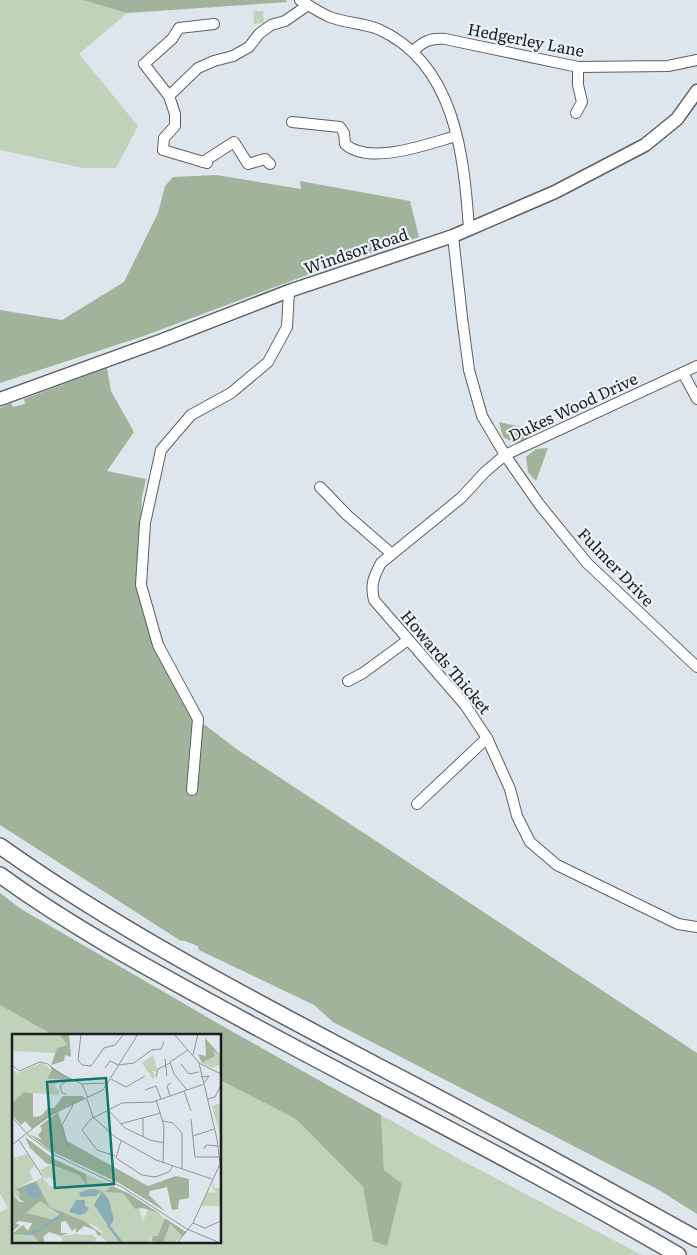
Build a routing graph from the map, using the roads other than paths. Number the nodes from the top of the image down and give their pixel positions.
1 (304, 2) edge
2 (214, 24) dead end
3 (413, 51) junction
4 (697, 60) edge
5 (578, 67) junction
6 (697, 92) edge
7 (169, 96) junction
8 (576, 114) dead end
9 (292, 122) dead end
10 (456, 136) junction
11 (270, 164) dead end
12 (469, 229) junction
13 (454, 236) junction
14 (289, 291) junction
15 (697, 366) edge
16 (683, 373) junction
17 (0, 399) edge
18 (697, 399) edge
19 (506, 455) junction
20 (320, 487) dead end
21 (392, 554) junction
22 (408, 640) junction
23 (697, 667) edge
24 (348, 681) dead end
25 (487, 738) junction
26 (192, 790) dead end
27 (417, 804) dead end
28 (0, 846) edge
29 (0, 875) edge
30 (697, 927) edge
31 (697, 1239) edge
32 (678, 1255) edge

1 - 3 street
1 - 7 street
2 - 7 street
3 - 5 street, Hedgerley Lane
3 - 10 street
4 - 5 street, Hedgerley Lane
5 - 8 street
6 - 12 main road, Windsor Road
7 - 11 street
9 - 10 street
10 - 12 street
12 - 13 main road, Windsor Road
13 - 14 main road, Windsor Road
13 - 19 street, Dukes Wood Drive
14 - 17 main road, Windsor Road
14 - 26 street
15 - 16 street, Dukes Wood Drive
16 - 18 street
16 - 19 street, Dukes Wood Drive
19 - 21 street, Howards Thicket
19 - 23 street, Fulmer Drive
20 - 21 street
21 - 22 street, Howards Thicket
22 - 24 street
22 - 25 street, Howards Thicket
25 - 27 street
25 - 30 street, Howards Thicket
28 - 31 highway
29 - 32 highway

